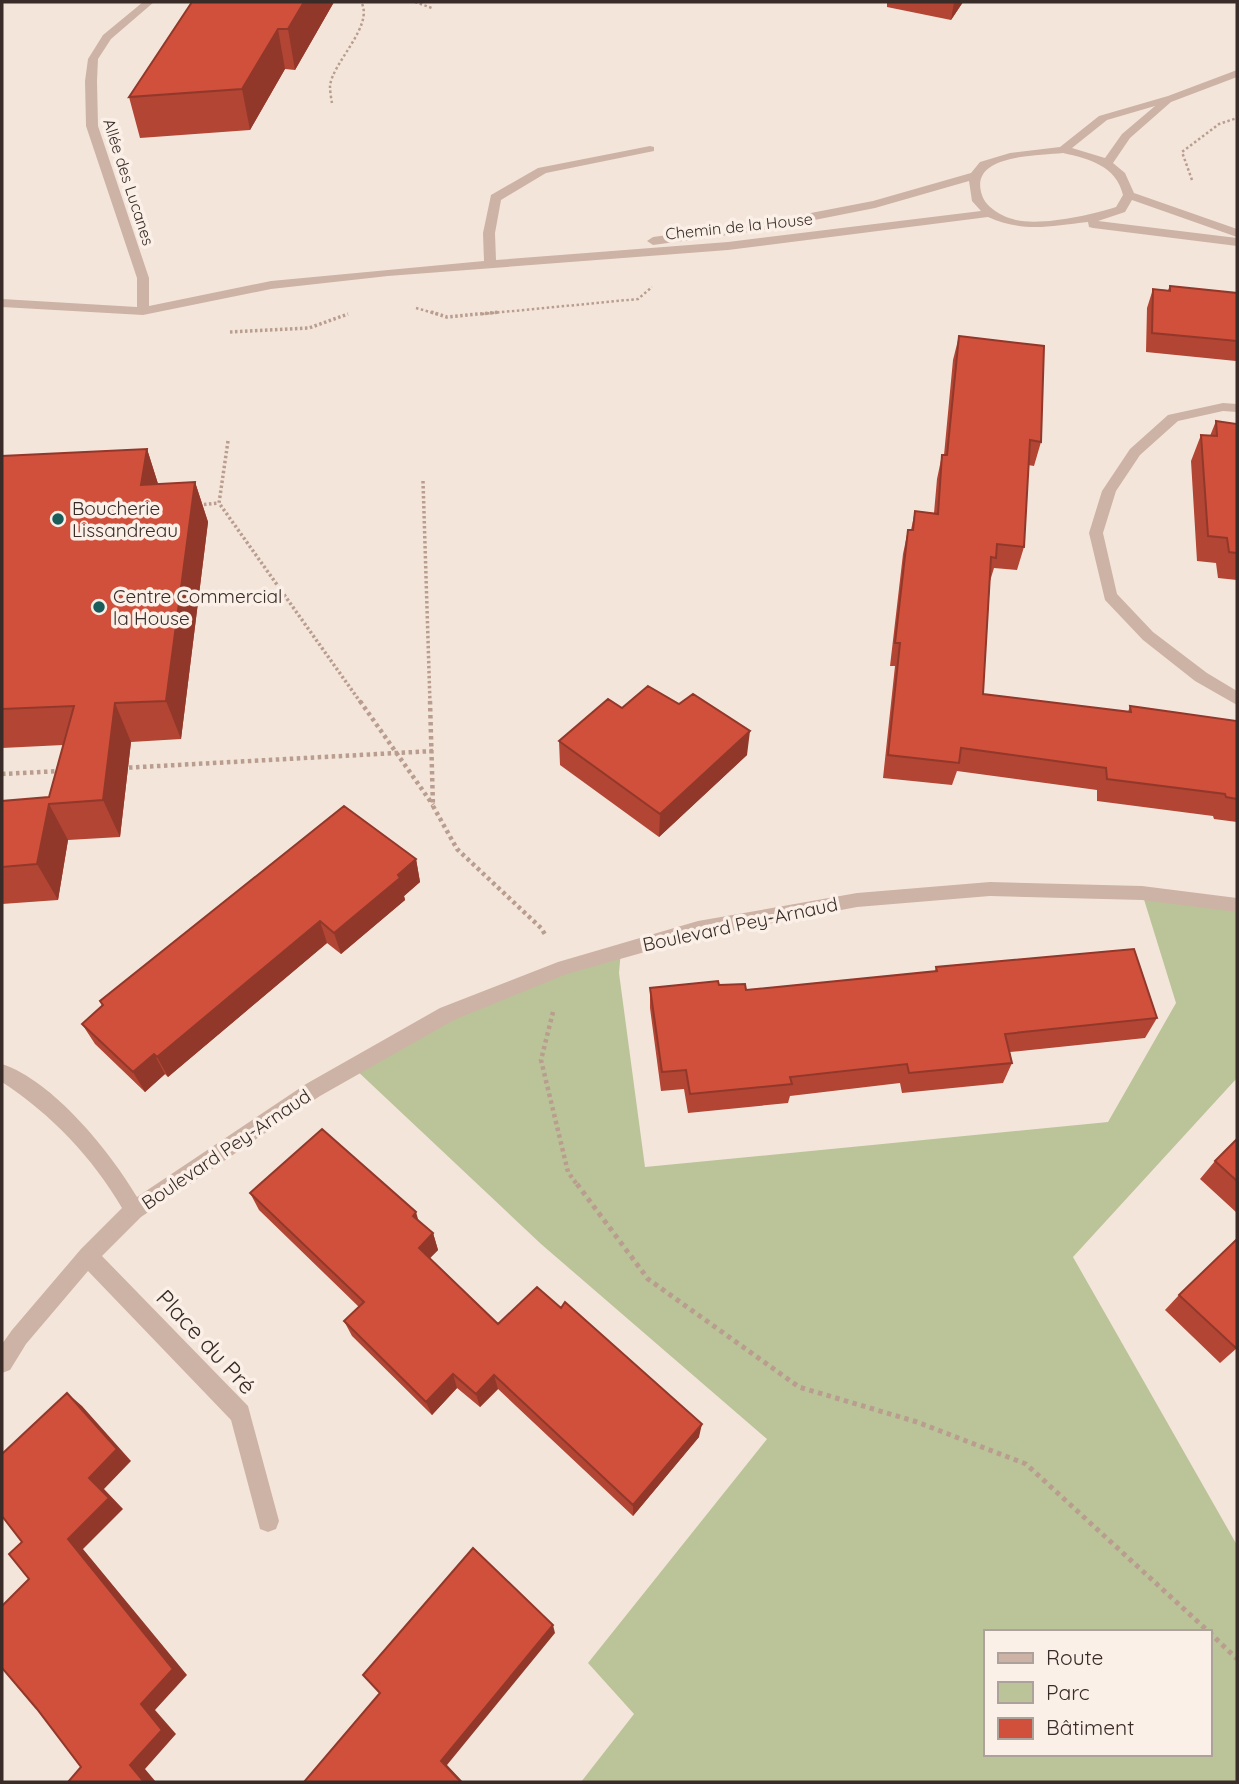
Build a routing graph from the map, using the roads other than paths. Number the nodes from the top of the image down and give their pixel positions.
1 (149, 2) edge
2 (1237, 73) edge
3 (1172, 98) junction
4 (650, 149) dead end
5 (1063, 150) junction
6 (1107, 163) junction
7 (975, 175) junction
8 (1129, 195) junction
9 (990, 213) junction
10 (1072, 222) junction
11 (1237, 233) edge
12 (1237, 242) edge
13 (490, 264) junction
14 (2, 303) edge
15 (143, 310) junction
16 (1237, 408) edge
17 (1237, 699) edge
18 (1237, 905) edge
19 (2, 1072) edge
20 (134, 1210) junction
21 (88, 1256) junction
22 (2, 1362) edge
23 (268, 1521) dead end

1 - 15 street, Allée des Lucanes
2 - 3 street
3 - 5 street
3 - 6 street
4 - 13 street
5 - 6 street
5 - 7 street, Chemin de la House
6 - 8 street
7 - 9 street
7 - 13 street, Chemin de la House
8 - 10 street
8 - 11 street
9 - 10 street
9 - 13 street, Chemin de la House
10 - 12 street
13 - 15 street, Chemin de la House
14 - 15 street, Chemin de la House
16 - 17 street
18 - 20 street, Boulevard Pey-Arnaud
19 - 20 street
20 - 21 street, Boulevard Pey-Arnaud
21 - 22 street, Boulevard Pey-Arnaud
21 - 23 street, Place du Pré

